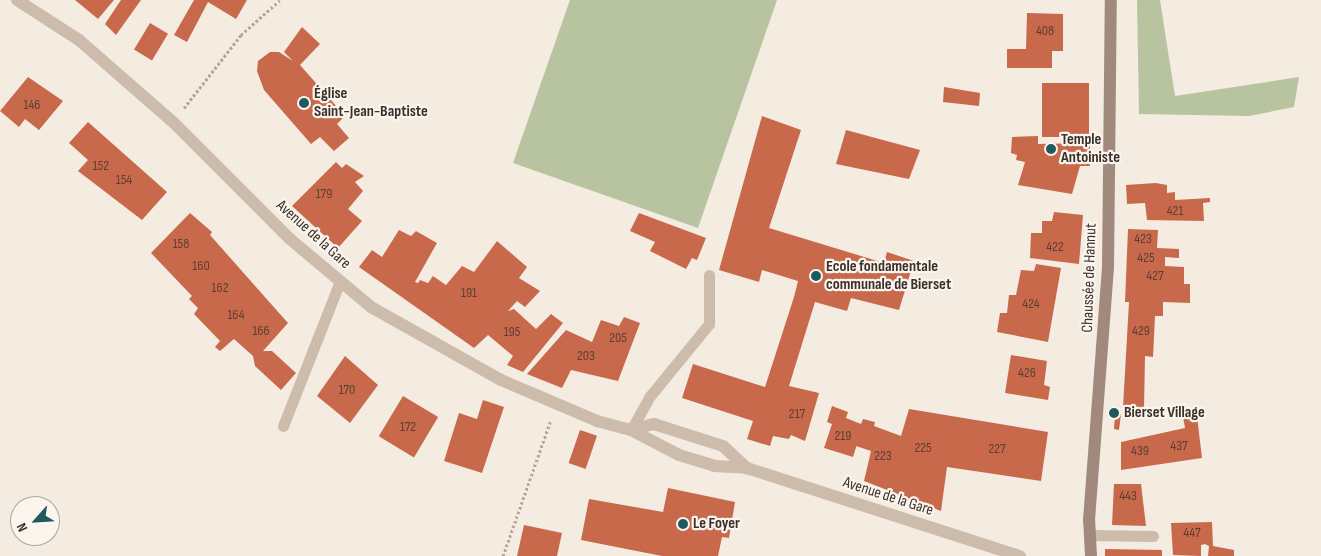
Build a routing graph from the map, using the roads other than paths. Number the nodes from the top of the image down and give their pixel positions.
1 (17, 0) edge
2 (1111, 0) edge
3 (709, 275) dead end
4 (340, 281) junction
5 (283, 426) dead end
6 (630, 430) junction
7 (747, 468) junction
8 (1090, 535) junction
9 (1153, 536) dead end
10 (1020, 556) edge
11 (1091, 556) edge

1 - 4 street, Avenue de la Gare
2 - 8 main road, Chaussée de Hannut
3 - 6 lane
4 - 5 lane
4 - 6 street, Avenue de la Gare
6 - 7 street, Avenue de la Gare
6 - 7 street, Avenue de la Gare
7 - 10 street, Avenue de la Gare
8 - 9 lane
8 - 11 main road, Chaussée de Hannut

